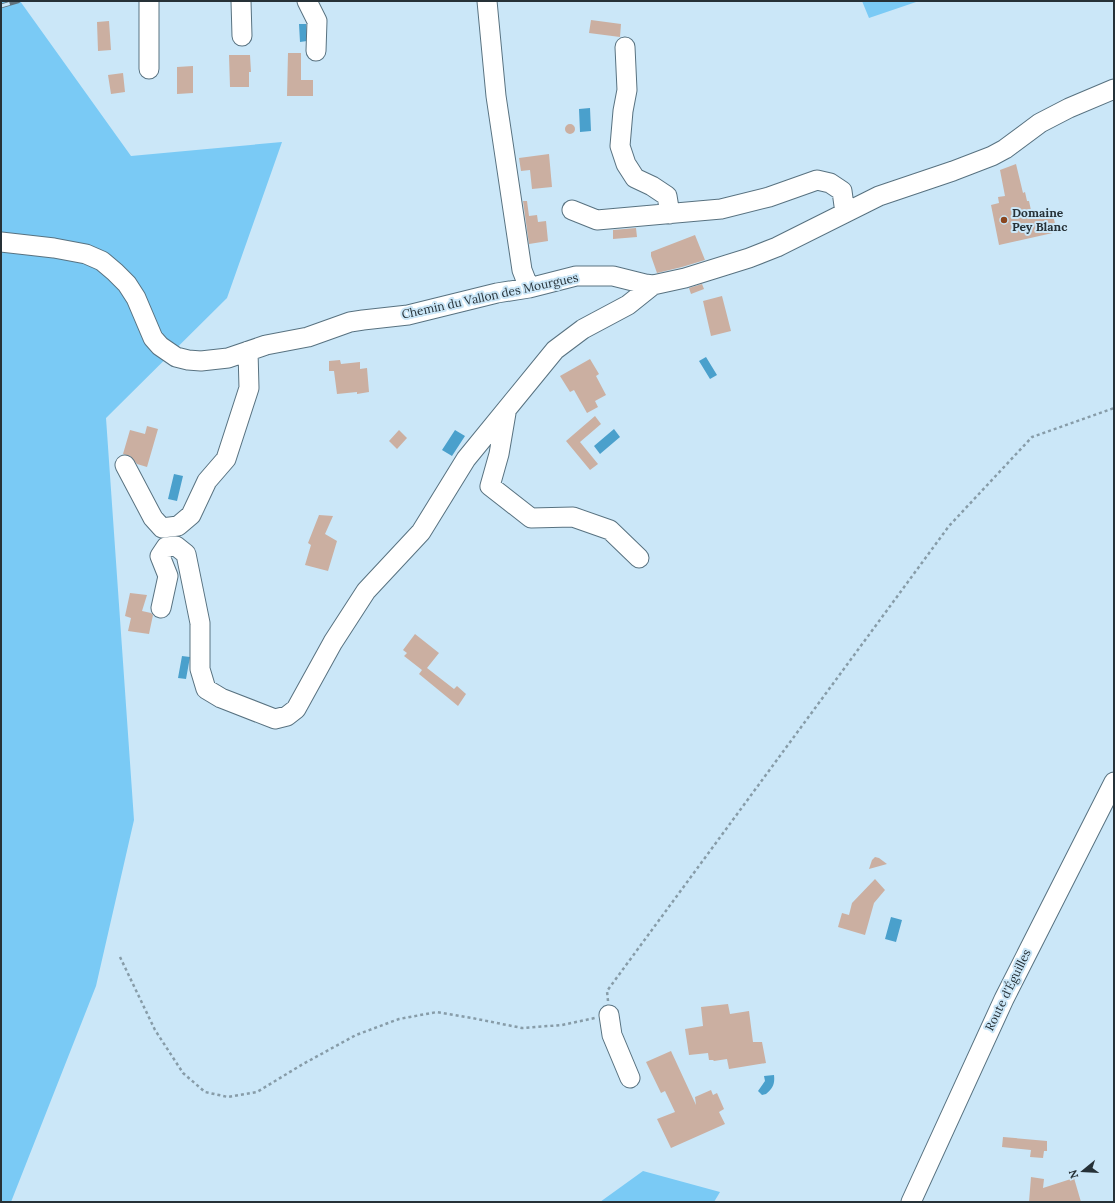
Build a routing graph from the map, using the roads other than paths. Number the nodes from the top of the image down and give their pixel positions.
1 (149, 1) edge
2 (241, 1) edge
3 (308, 1) edge
4 (487, 1) edge
5 (242, 36) dead end
6 (625, 47) dead end
7 (316, 51) dead end
8 (149, 69) dead end
9 (1114, 89) edge
10 (572, 210) dead end
11 (845, 213) junction
12 (670, 214) junction
13 (1, 242) edge
14 (653, 285) junction
15 (529, 288) junction
16 (248, 351) junction
17 (506, 412) junction
18 (125, 465) dead end
19 (639, 558) dead end
20 (161, 608) dead end
21 (1114, 782) edge
22 (610, 1015) road end
23 (630, 1078) dead end
24 (911, 1202) edge

1 - 8 street
2 - 5 street
3 - 7 street
4 - 15 street
6 - 12 street
9 - 11 street, Chemin du Vallon des Mourgues
10 - 12 street
11 - 12 street
11 - 14 street, Chemin du Vallon des Mourgues
13 - 16 street, Chemin du Vallon des Mourgues
14 - 15 street, Chemin du Vallon des Mourgues
14 - 17 street
15 - 16 street, Chemin du Vallon des Mourgues
16 - 18 street
17 - 19 street
17 - 20 street
21 - 24 street, Route d'Éguilles
22 - 23 street

